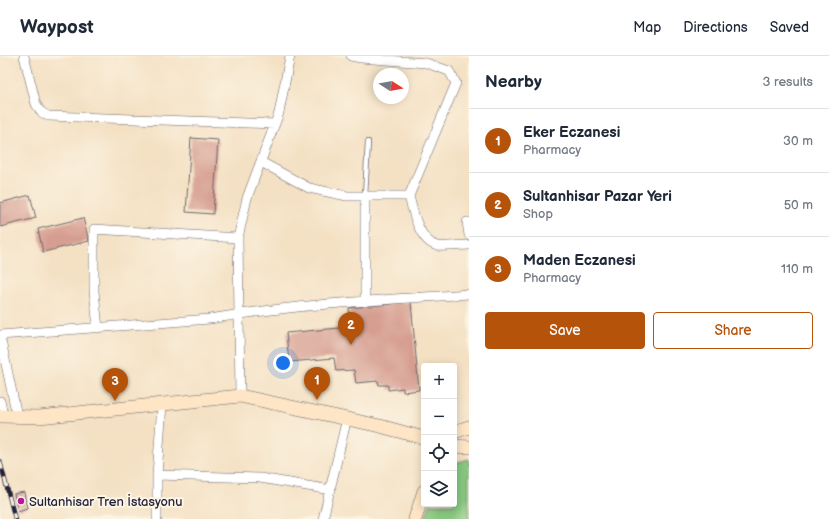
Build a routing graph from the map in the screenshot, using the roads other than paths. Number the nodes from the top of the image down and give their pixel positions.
1 (24, 56) edge
2 (290, 56) edge
3 (351, 56) edge
4 (275, 124) junction
5 (368, 142) dead end
6 (261, 162) junction
7 (365, 196) junction
8 (409, 196) junction
9 (469, 222) edge
10 (469, 234) edge
11 (238, 238) junction
12 (469, 245) edge
13 (469, 294) edge
14 (365, 302) junction
15 (239, 314) junction
16 (98, 328) junction
17 (0, 336) edge
18 (240, 396) junction
19 (0, 400) edge
20 (162, 404) junction
21 (2, 416) edge
22 (17, 416) junction
23 (346, 418) junction
24 (469, 427) edge
25 (457, 431) edge
26 (421, 437) edge
27 (457, 446) edge
28 (469, 447) edge
29 (157, 475) junction
30 (330, 490) junction
31 (421, 500) edge
32 (157, 519) edge
33 (323, 519) edge
34 (415, 519) edge

1 - 4 street
2 - 4 street
3 - 8 street
4 - 6 street
5 - 7 lane
6 - 7 street
6 - 11 street
7 - 8 street
7 - 14 street
8 - 12 street
9 - 10 street
11 - 15 street
11 - 16 street
13 - 14 street
14 - 15 street
15 - 16 street
15 - 18 street
16 - 17 street
17 - 22 street
18 - 20 main road
18 - 23 main road
19 - 21 street
20 - 22 main road
20 - 29 street
21 - 22 main road
23 - 26 main road
23 - 30 street
24 - 25 main road
27 - 28 main road
29 - 30 street
29 - 32 street
30 - 33 street
31 - 34 main road

